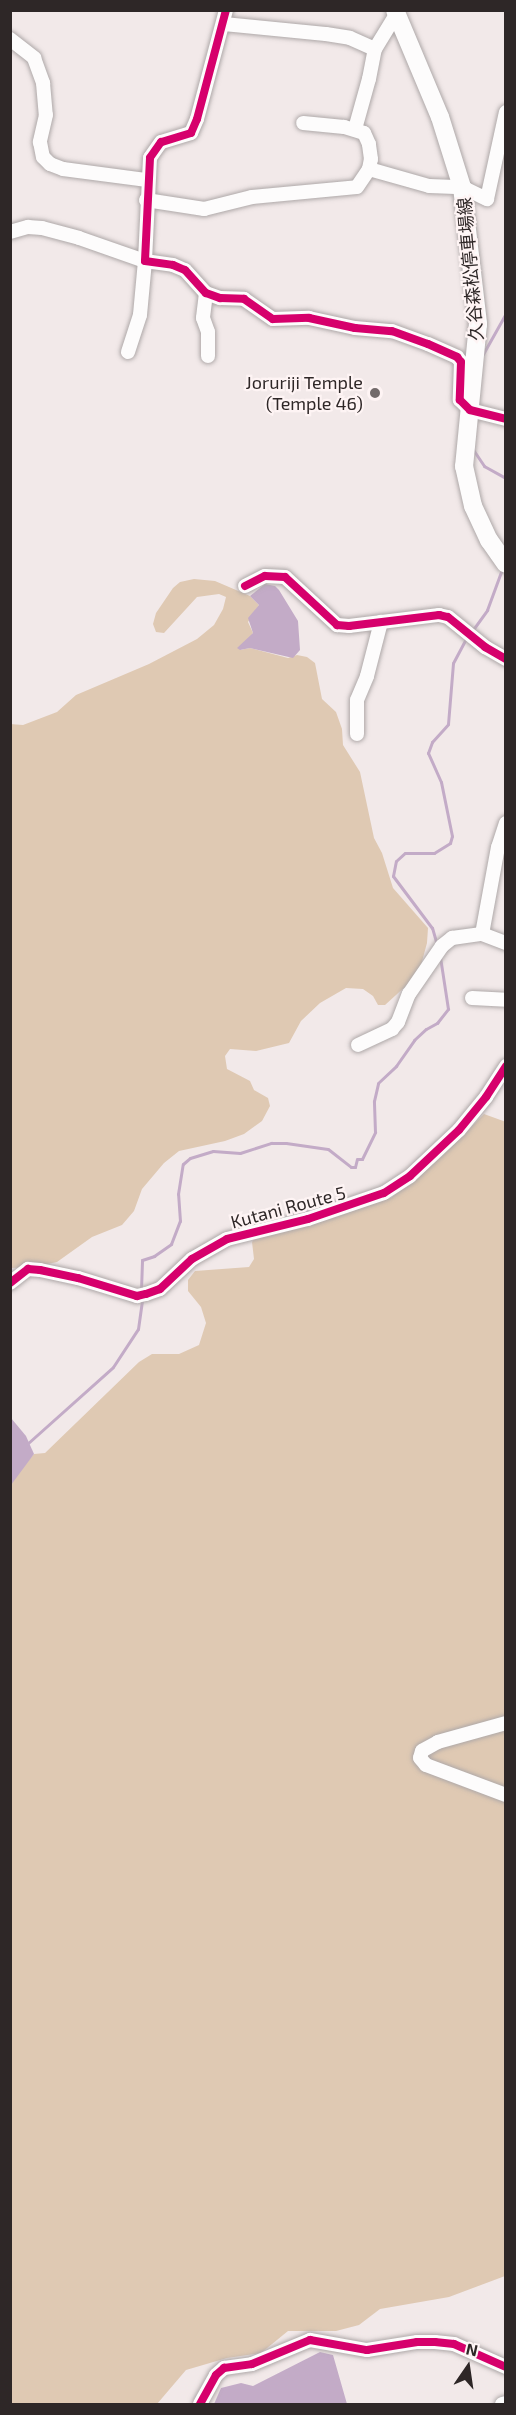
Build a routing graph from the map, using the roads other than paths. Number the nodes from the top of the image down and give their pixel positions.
1 (396, 12) edge
2 (225, 17) edge
3 (10, 39) edge
4 (375, 49) junction
5 (506, 112) edge
6 (303, 123) dead end
7 (355, 129) junction
8 (369, 169) junction
9 (147, 180) junction
10 (462, 187) junction
11 (146, 200) junction
12 (10, 232) edge
13 (145, 261) junction
14 (206, 293) junction
15 (128, 352) dead end
16 (207, 356) dead end
17 (470, 410) junction
18 (506, 419) edge
19 (506, 564) edge
20 (244, 586) dead end
21 (381, 622) junction
22 (506, 659) edge
23 (357, 734) dead end
24 (506, 823) edge
25 (502, 848) edge
26 (482, 934) junction
27 (506, 944) edge
28 (472, 999) dead end
29 (506, 1000) edge
30 (358, 1045) dead end
31 (506, 1066) edge
32 (10, 1283) edge
33 (506, 1723) edge
34 (506, 1795) edge
35 (506, 2367) edge
36 (200, 2404) edge

1 - 4 street
1 - 10 main road, 久谷森松停車場線
2 - 4 street
2 - 9 street
3 - 9 street
4 - 7 street
5 - 10 street
6 - 7 street
7 - 8 street
8 - 10 street
8 - 11 street
9 - 11 street
10 - 17 main road, 久谷森松停車場線
11 - 13 street
12 - 13 street
13 - 14 street
13 - 15 street
14 - 16 street
14 - 17 street
17 - 18 street
17 - 19 main road, 久谷森松停車場線
20 - 21 street
21 - 22 street
21 - 23 street
24 - 25 street
25 - 26 street
26 - 27 street
26 - 30 street
28 - 29 street
31 - 32 street, Kutani Route 5
33 - 34 street
35 - 36 street

